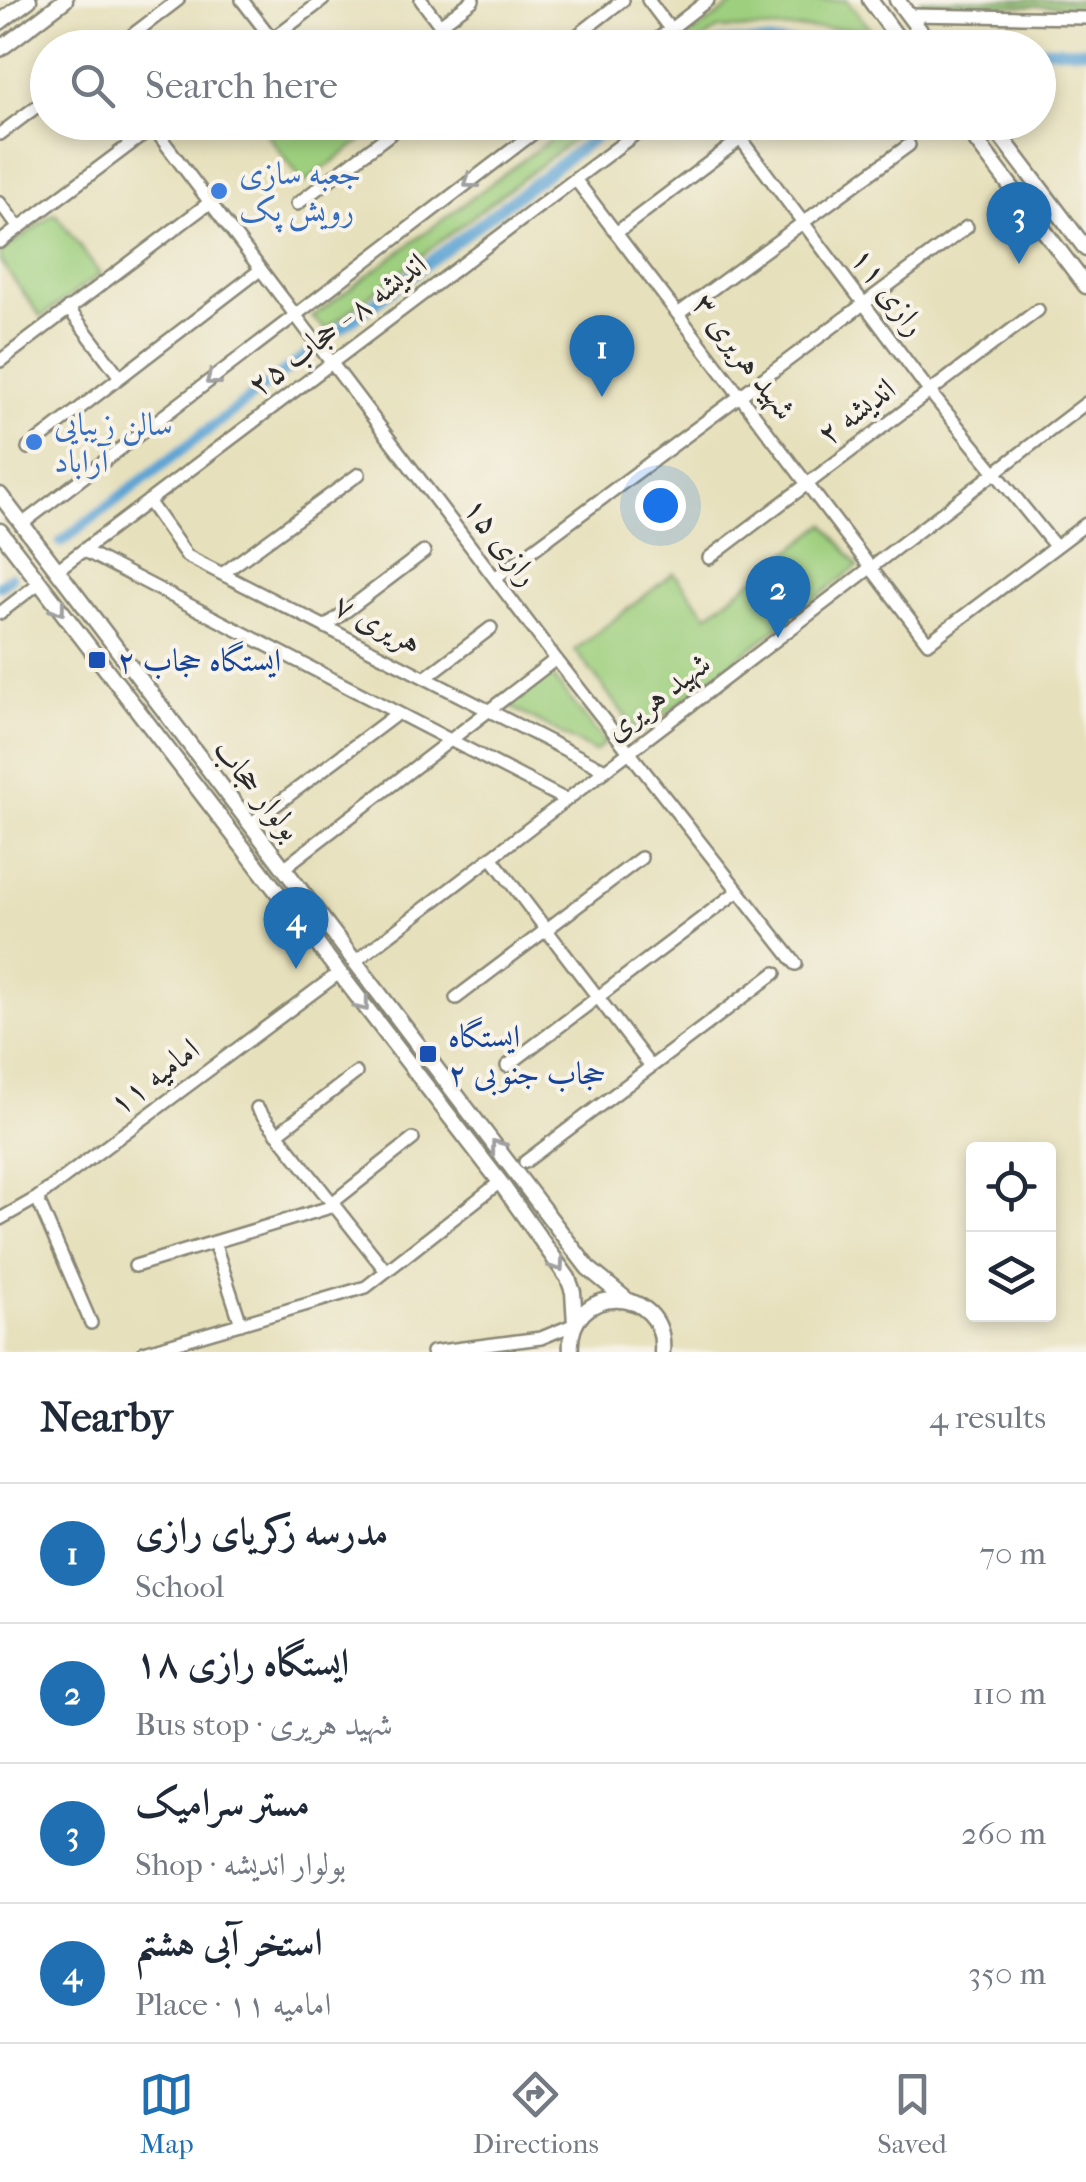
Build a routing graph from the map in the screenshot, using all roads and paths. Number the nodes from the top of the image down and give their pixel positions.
1 (29, 0) edge
2 (65, 0) edge
3 (178, 0) edge
4 (242, 0) edge
5 (323, 0) edge
6 (421, 0) edge
7 (474, 0) edge
8 (623, 0) edge
9 (648, 0) edge
10 (708, 0) edge
11 (870, 0) edge
12 (897, 0) edge
13 (908, 15) junction
14 (1086, 18) edge
15 (0, 22) edge
16 (440, 25) junction
17 (670, 29) joint
18 (139, 30) edge
19 (265, 30) edge
20 (284, 30) edge
21 (444, 30) edge
22 (584, 30) edge
23 (892, 30) edge
24 (919, 30) edge
25 (0, 49) edge
26 (30, 112) edge
27 (0, 134) edge
28 (133, 140) edge
29 (165, 140) edge
30 (382, 140) edge
31 (524, 140) edge
32 (627, 140) edge
33 (741, 140) joint
34 (976, 140) edge
35 (1004, 140) edge
36 (908, 145) dead end
37 (575, 179) junction
38 (210, 202) junction
39 (0, 204) edge
40 (297, 204) dead end
41 (803, 222) junction
42 (19, 228) junction
43 (967, 228) dead end
44 (616, 233) junction
45 (0, 242) edge
46 (1086, 249) edge
47 (260, 270) junction
48 (1086, 286) edge
49 (864, 303) junction
50 (68, 308) junction
51 (1038, 310) dead end
52 (678, 314) junction
53 (294, 316) junction
54 (0, 360) edge
55 (332, 363) junction
56 (120, 377) junction
57 (929, 391) junction
58 (740, 395) junction
59 (1086, 403) edge
60 (28, 448) dead end
61 (997, 471) junction
62 (359, 474) dead end
63 (807, 483) junction
64 (0, 495) edge
65 (148, 501) junction
66 (22, 524) junction
67 (1086, 524) edge
68 (2, 536) edge
69 (1055, 546) junction
70 (83, 550) junction
71 (424, 552) dead end
72 (709, 558) dead end
73 (871, 568) junction
74 (57, 570) junction
75 (222, 574) junction
76 (495, 578) junction
77 (40, 583) junction
78 (0, 613) edge
79 (325, 627) junction
80 (491, 628) dead end
81 (556, 659) junction
82 (424, 678) junction
83 (488, 710) junction
84 (398, 713) junction
85 (451, 741) junction
86 (187, 743) junction
87 (628, 752) junction
88 (170, 754) junction
89 (605, 770) junction
90 (566, 800) junction
91 (252, 823) junction
92 (492, 857) junction
93 (640, 858) dead end
94 (285, 866) junction
95 (738, 891) junction
96 (546, 930) junction
97 (357, 960) junction
98 (796, 964) dead end
99 (338, 973) junction
100 (775, 973) dead end
101 (598, 997) junction
102 (456, 998) dead end
103 (507, 1066) dead end
104 (651, 1066) junction
105 (356, 1073) dead end
106 (257, 1108) dead end
107 (278, 1134) junction
108 (413, 1139) dead end
109 (524, 1162) dead end
110 (500, 1182) junction
111 (38, 1198) junction
112 (333, 1204) junction
113 (0, 1218) edge
114 (214, 1242) junction
115 (134, 1266) dead end
116 (386, 1271) junction
117 (626, 1300) junction
118 (91, 1323) dead end
119 (241, 1324) junction
120 (575, 1324) junction
121 (144, 1352) edge
122 (432, 1352) edge
123 (570, 1352) edge
124 (662, 1352) edge

1 - 15 main road
2 - 25 main road
3 - 18 street
4 - 19 street
5 - 20 street
6 - 16 street
7 - 16 street
8 - 22 street
9 - 17 street
10 - 17 street
11 - 23 main road
12 - 13 main road
13 - 14 street
13 - 24 main road
16 - 21 street
26 - 27 street
28 - 42 street
29 - 38 street, رازی ۱۵
30 - 40 street
31 -> 53 street, اندیشه ۸ - حجاب ۲۵
32 - 37 street, اندیشه ۸ - حجاب ۲۵
33 - 41 street, رازی ۱۱
33 - 44 street
34 - 48 main road
35 - 46 main road
36 - 41 street
37 - 44 street, شهید هریری ۳
37 - 55 street, اندیشه ۸ - حجاب ۲۵
38 - 47 street, رازی ۱۵
38 - 50 street
39 - 42 street
41 - 49 street, رازی ۱۱
41 - 52 street
42 - 45 street
43 - 49 street
44 - 52 street, شهید هریری ۳
47 - 53 street, رازی ۱۵
47 - 56 street
49 - 57 street, رازی ۱۱
49 - 58 street
50 - 54 street
50 - 56 street
51 - 57 street, اندیشه ۲
52 - 58 street, شهید هریری ۳
53 - 55 street, رازی ۱۵
53 -> 66 street, اندیشه ۸ - حجاب ۲۵
55 - 65 street, اندیشه ۸ - حجاب ۲۵
55 - 76 street, رازی ۱۵
56 - 60 street
57 - 61 street, رازی ۱۱
57 - 63 street, اندیشه ۲
58 - 63 street, شهید هریری ۳
58 - 76 street
59 - 61 street, شهید هریری
61 - 69 street, رازی ۱۱
61 - 73 street, شهید هریری
62 - 75 street
63 - 72 street, اندیشه ۲
63 - 73 street, شهید هریری ۳
64 - 66 main road, بولوار حجاب
65 - 70 street, اندیشه ۸ - حجاب ۲۵
65 - 75 street, هریری ۷
66 - 74 main road, بولوار حجاب
67 - 69 street
68 - 77 main road, بولوار حجاب
69 - 73 street, شهید هریری ۳
70 - 74 street, اندیشه ۸ - حجاب ۲۵
70 - 84 street
71 - 79 street
73 - 87 street, شهید هریری
74 - 86 main road, بولوار حجاب
75 - 79 street, هریری ۷
76 - 81 street, رازی ۱۵
77 - 78 street
77 -> 88 main road, بولوار حجاب
79 - 82 street, هریری ۷
80 - 82 street
81 - 83 street
81 - 87 street, رازی ۱۵
82 - 83 street, هریری ۷
83 - 85 street
83 - 89 street, هریری ۷
84 - 85 street
84 - 91 street
85 - 90 street
85 - 94 street
86 - 88 main road
86 - 91 main road, بولوار حجاب
87 - 89 street, شهید هریری
87 - 95 street, رازی ۱۵
88 - 99 main road, بولوار حجاب
89 - 90 street, شهید هریری
90 - 92 street, شهید هریری
91 - 94 main road, بولوار حجاب
92 - 96 street
92 - 97 street, شهید هریری
93 - 96 street
94 - 97 main road, بولوار حجاب
95 - 98 street, رازی ۱۵
95 - 101 street
96 - 101 street
96 - 102 street
117 -> 97 main road, بولوار حجاب
99 -> 110 main road, بولوار حجاب
99 - 111 street, امامیه ۱۱
100 - 104 street
101 - 103 street
101 - 104 street
104 - 109 street
105 - 107 street
106 - 107 street
107 - 112 street
108 - 112 street
110 - 116 street
110 -> 120 main road, بولوار حجاب
111 - 113 street, امامیه ۱۱
111 - 118 street
112 - 114 street
112 - 116 street
114 - 115 street
114 - 119 street
116 - 119 street
117 - 120 main road
117 - 124 main road, بولوار حجاب
119 - 121 street
120 - 122 street
120 - 123 main road

